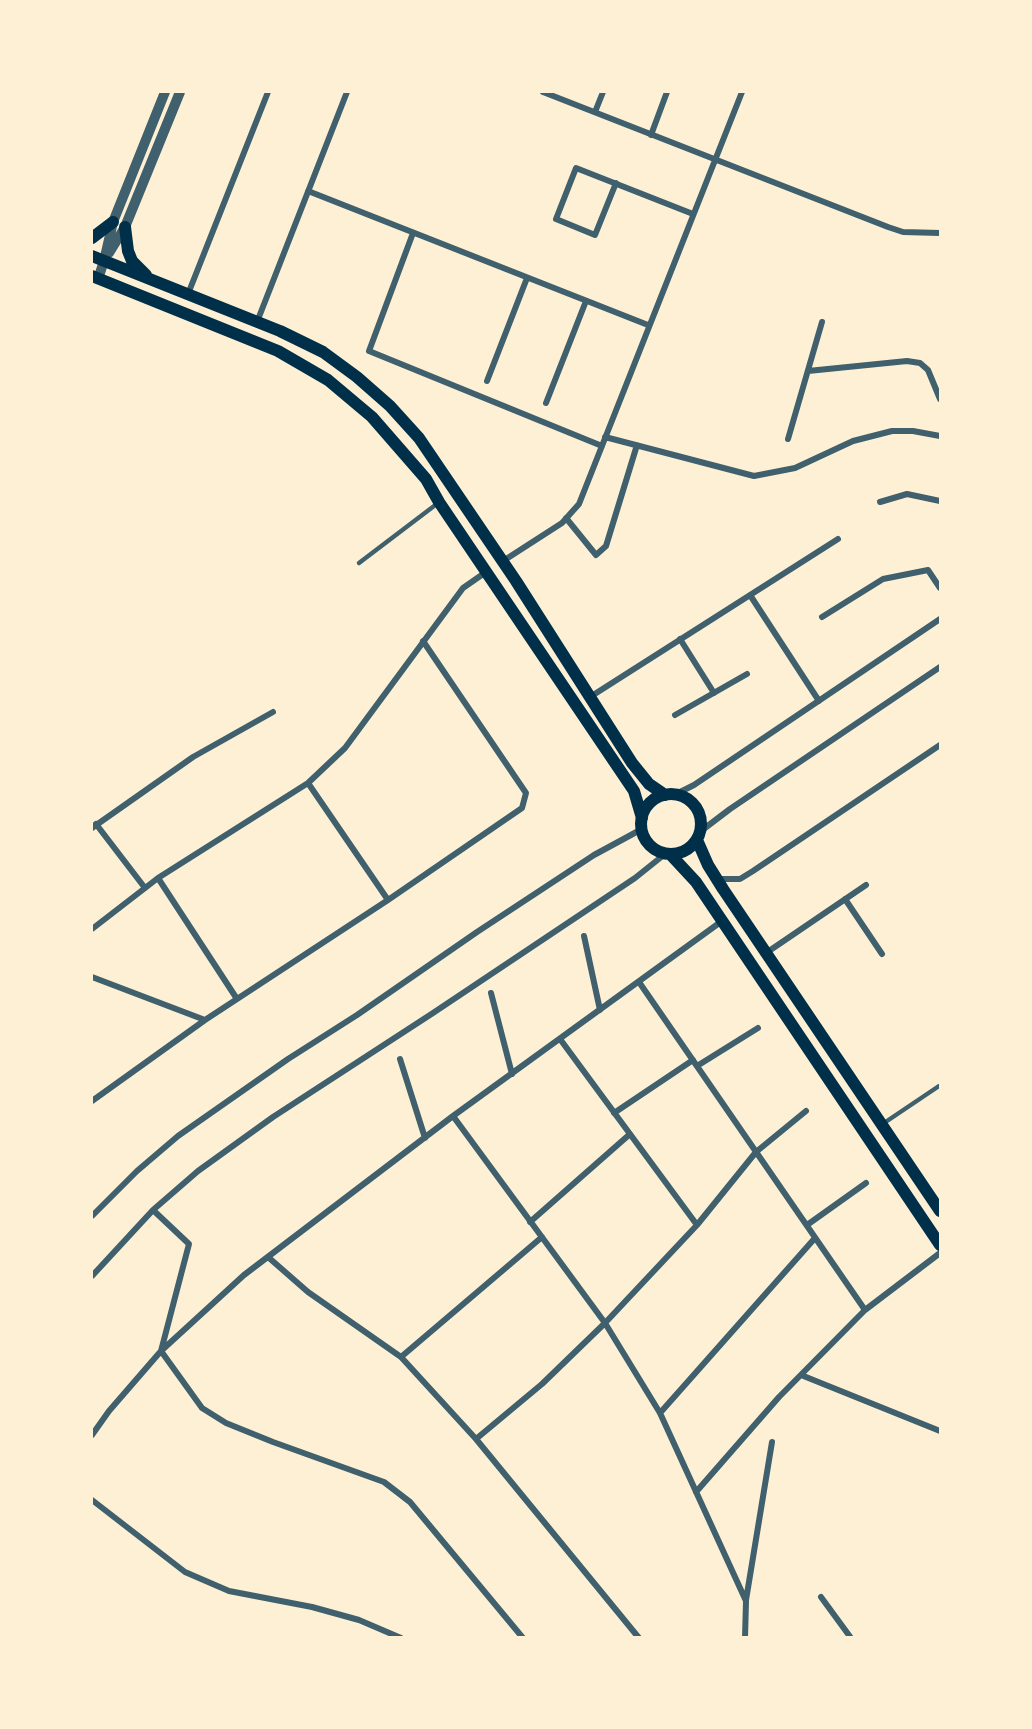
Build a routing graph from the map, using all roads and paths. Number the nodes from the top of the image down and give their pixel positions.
1 (165, 92) edge
2 (180, 92) edge
3 (268, 92) edge
4 (347, 92) edge
5 (543, 92) edge
6 (603, 92) edge
7 (667, 92) edge
8 (742, 92) edge
9 (595, 112) junction
10 (651, 135) junction
11 (715, 160) junction
12 (616, 183) junction
13 (308, 191) junction
14 (693, 214) junction
15 (119, 225) junction
16 (413, 233) junction
17 (940, 233) edge
18 (92, 238) edge
19 (92, 256) edge
20 (105, 261) junction
21 (95, 277) edge
22 (527, 278) junction
23 (152, 280) junction
24 (188, 294) junction
25 (586, 301) junction
26 (257, 322) junction
27 (822, 322) dead end
28 (648, 325) junction
29 (808, 371) junction
30 (487, 381) dead end
31 (940, 399) edge
32 (546, 403) dead end
33 (940, 436) edge
34 (605, 437) junction
35 (788, 439) dead end
36 (637, 445) junction
37 (602, 446) junction
38 (940, 501) edge
39 (440, 502) junction
40 (880, 502) dead end
41 (566, 518) junction
42 (838, 539) dead end
43 (502, 561) junction
44 (359, 563) dead end
45 (486, 572) junction
46 (940, 588) edge
47 (750, 595) junction
48 (822, 617) dead end
49 (940, 619) edge
50 (680, 639) junction
51 (423, 641) junction
52 (940, 667) edge
53 (747, 674) dead end
54 (714, 693) junction
55 (589, 697) junction
56 (819, 701) junction
57 (273, 712) dead end
58 (675, 715) dead end
59 (940, 745) edge
60 (308, 783) junction
61 (670, 795) junction
62 (642, 823) junction
63 (94, 826) edge
64 (699, 835) junction
65 (668, 854) junction
66 (158, 878) junction
67 (717, 879) junction
68 (867, 885) dead end
69 (145, 888) junction
70 (845, 899) junction
71 (388, 900) junction
72 (722, 921) junction
73 (92, 929) edge
74 (584, 936) dead end
75 (766, 953) junction
76 (882, 954) dead end
77 (92, 977) edge
78 (639, 982) junction
79 (491, 993) dead end
80 (237, 999) junction
81 (600, 1010) junction
82 (205, 1020) junction
83 (758, 1028) dead end
84 (560, 1039) junction
85 (400, 1059) dead end
86 (693, 1060) junction
87 (697, 1066) junction
88 (512, 1074) junction
89 (939, 1086) dead end
90 (92, 1101) edge
91 (806, 1111) dead end
92 (614, 1113) junction
93 (453, 1116) junction
94 (882, 1124) junction
95 (630, 1134) junction
96 (425, 1138) junction
97 (756, 1152) junction
98 (866, 1184) dead end
99 (153, 1210) junction
100 (940, 1211) edge
101 (92, 1216) edge
102 (530, 1222) junction
103 (697, 1225) junction
104 (807, 1226) junction
105 (542, 1237) junction
106 (815, 1238) junction
107 (940, 1245) edge
108 (940, 1253) edge
109 (268, 1257) junction
110 (92, 1276) edge
111 (865, 1310) junction
112 (605, 1323) junction
113 (161, 1352) junction
114 (401, 1357) junction
115 (801, 1375) junction
116 (660, 1413) junction
117 (940, 1431) edge
118 (92, 1435) edge
119 (476, 1439) junction
120 (772, 1442) dead end
121 (696, 1492) junction
122 (92, 1500) edge
123 (821, 1597) dead end
124 (746, 1600) junction
125 (401, 1638) edge
126 (523, 1638) edge
127 (639, 1638) edge
128 (745, 1638) edge
129 (851, 1638) edge

1 - 15 street
2 - 15 street
3 - 24 street
4 - 13 street
5 - 9 street
6 - 9 street
7 - 10 street
8 - 11 street
9 - 10 street
10 - 11 street
11 - 14 street
11 - 17 street
12 - 12 street
12 - 14 street
13 - 16 street
13 - 26 street
14 - 28 street
15 - 18 main road
15 - 20 street
15 - 23 main road
16 - 22 street
16 - 37 street
19 - 20 main road
20 - 21 street
20 - 23 main road
21 - 39 main road
22 - 25 street
22 - 30 street
23 - 24 main road
24 - 26 main road
25 - 28 street
25 - 32 street
26 - 43 main road
27 - 29 street
28 - 34 street
29 - 31 street
29 - 35 street
33 - 36 street
34 - 36 street
34 - 37 street
36 - 41 street
37 - 41 street
38 - 40 street
39 - 44 lane
39 - 45 main road
41 - 43 street
42 - 47 street
43 - 55 main road
45 - 51 street
45 - 62 main road
46 - 48 street
47 - 50 street
47 - 56 street
49 - 56 street
50 - 54 street
50 - 55 street
51 - 60 street
51 - 71 street
52 - 64 street
53 - 54 street
54 - 58 street
55 - 61 main road
56 - 61 street
57 - 63 street
59 - 67 street
60 - 66 street
60 - 71 street
61 - 62 main road
61 - 64 main road
62 - 65 main road
62 - 101 street
63 - 69 street
64 - 65 main road
64 - 67 main road
65 - 72 main road
65 - 99 street
66 - 69 street
66 - 80 street
67 - 75 main road
68 - 70 street
69 - 73 street
70 - 75 street
70 - 76 street
71 - 80 street
72 - 78 street
72 - 107 main road
74 - 81 street
75 - 94 main road
77 - 82 street
78 - 81 street
78 - 86 street
79 - 88 street
80 - 82 street
81 - 84 street
82 - 90 street
83 - 87 street
84 - 88 street
84 - 92 street
85 - 96 street
86 - 87 street
86 - 92 street
87 - 97 street
88 - 93 street
89 - 94 lane
91 - 97 street
92 - 95 street
93 - 96 street
93 - 102 street
94 - 100 main road
95 - 102 street
95 - 103 street
96 - 109 street
97 - 103 street
97 - 104 street
98 - 104 street
99 - 110 street
99 - 113 street
102 - 105 street
103 - 112 street
104 - 106 street
105 - 112 street
105 - 114 street
106 - 111 street
106 - 116 street
108 - 111 street
109 - 113 street
109 - 114 street
111 - 115 street
112 - 116 street
112 - 119 street
113 - 118 street
113 - 126 street
114 - 119 street
115 - 117 street
115 - 121 street
116 - 121 street
119 - 127 street
120 - 124 street
121 - 124 street
122 - 125 street
123 - 129 street
124 - 128 street

